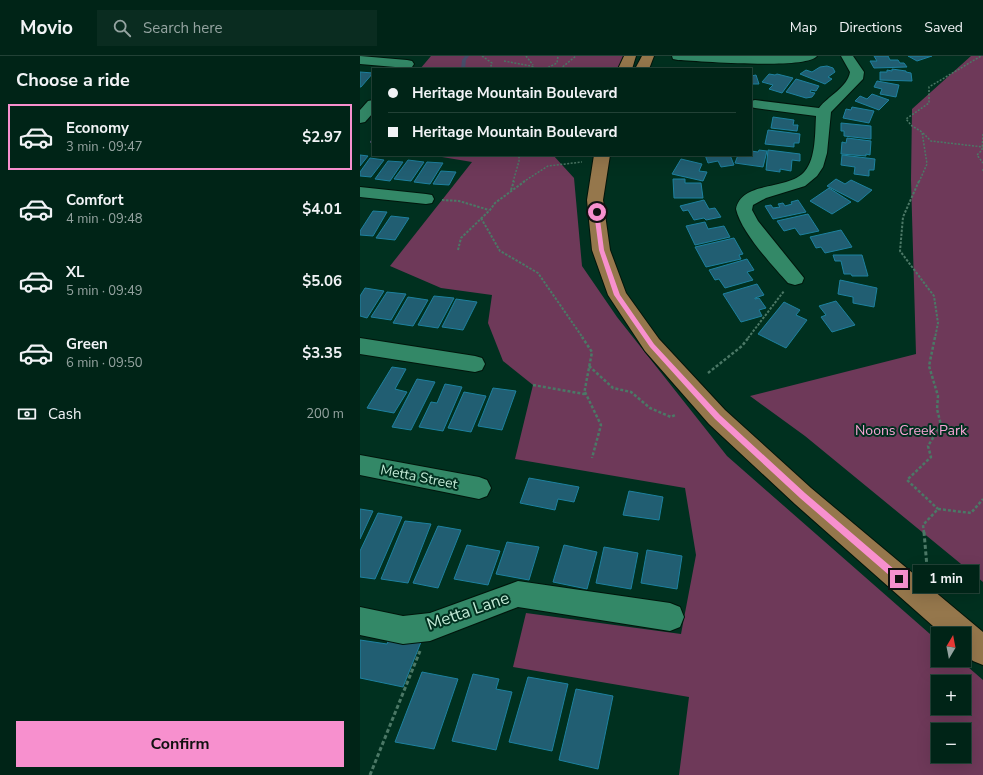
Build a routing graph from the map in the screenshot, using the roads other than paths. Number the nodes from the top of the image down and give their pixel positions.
1 (630, 56) edge
2 (648, 56) edge
3 (678, 56) edge
4 (811, 56) edge
5 (847, 56) edge
6 (360, 60) edge
7 (408, 63) edge
8 (625, 68) edge
9 (642, 68) edge
10 (755, 104) dead end
11 (372, 105) edge
12 (824, 112) junction
13 (360, 119) edge
14 (602, 156) edge
15 (360, 192) edge
16 (426, 199) road end
17 (794, 278) road end
18 (363, 352) edge
19 (475, 364) dead end
20 (360, 465) edge
21 (479, 488) dead end
22 (670, 617) dead end
23 (360, 621) edge
24 (956, 627) edge
25 (971, 640) edge
26 (983, 651) edge

1 - 8 main road
2 - 9 main road
3 - 4 street
5 - 12 street
6 - 7 street
10 - 12 street
11 - 13 street
12 - 17 street
14 - 24 main road
15 - 16 street
18 - 19 street
20 - 21 street, Metta Street
22 - 23 street, Metta Lane
25 - 26 main road

